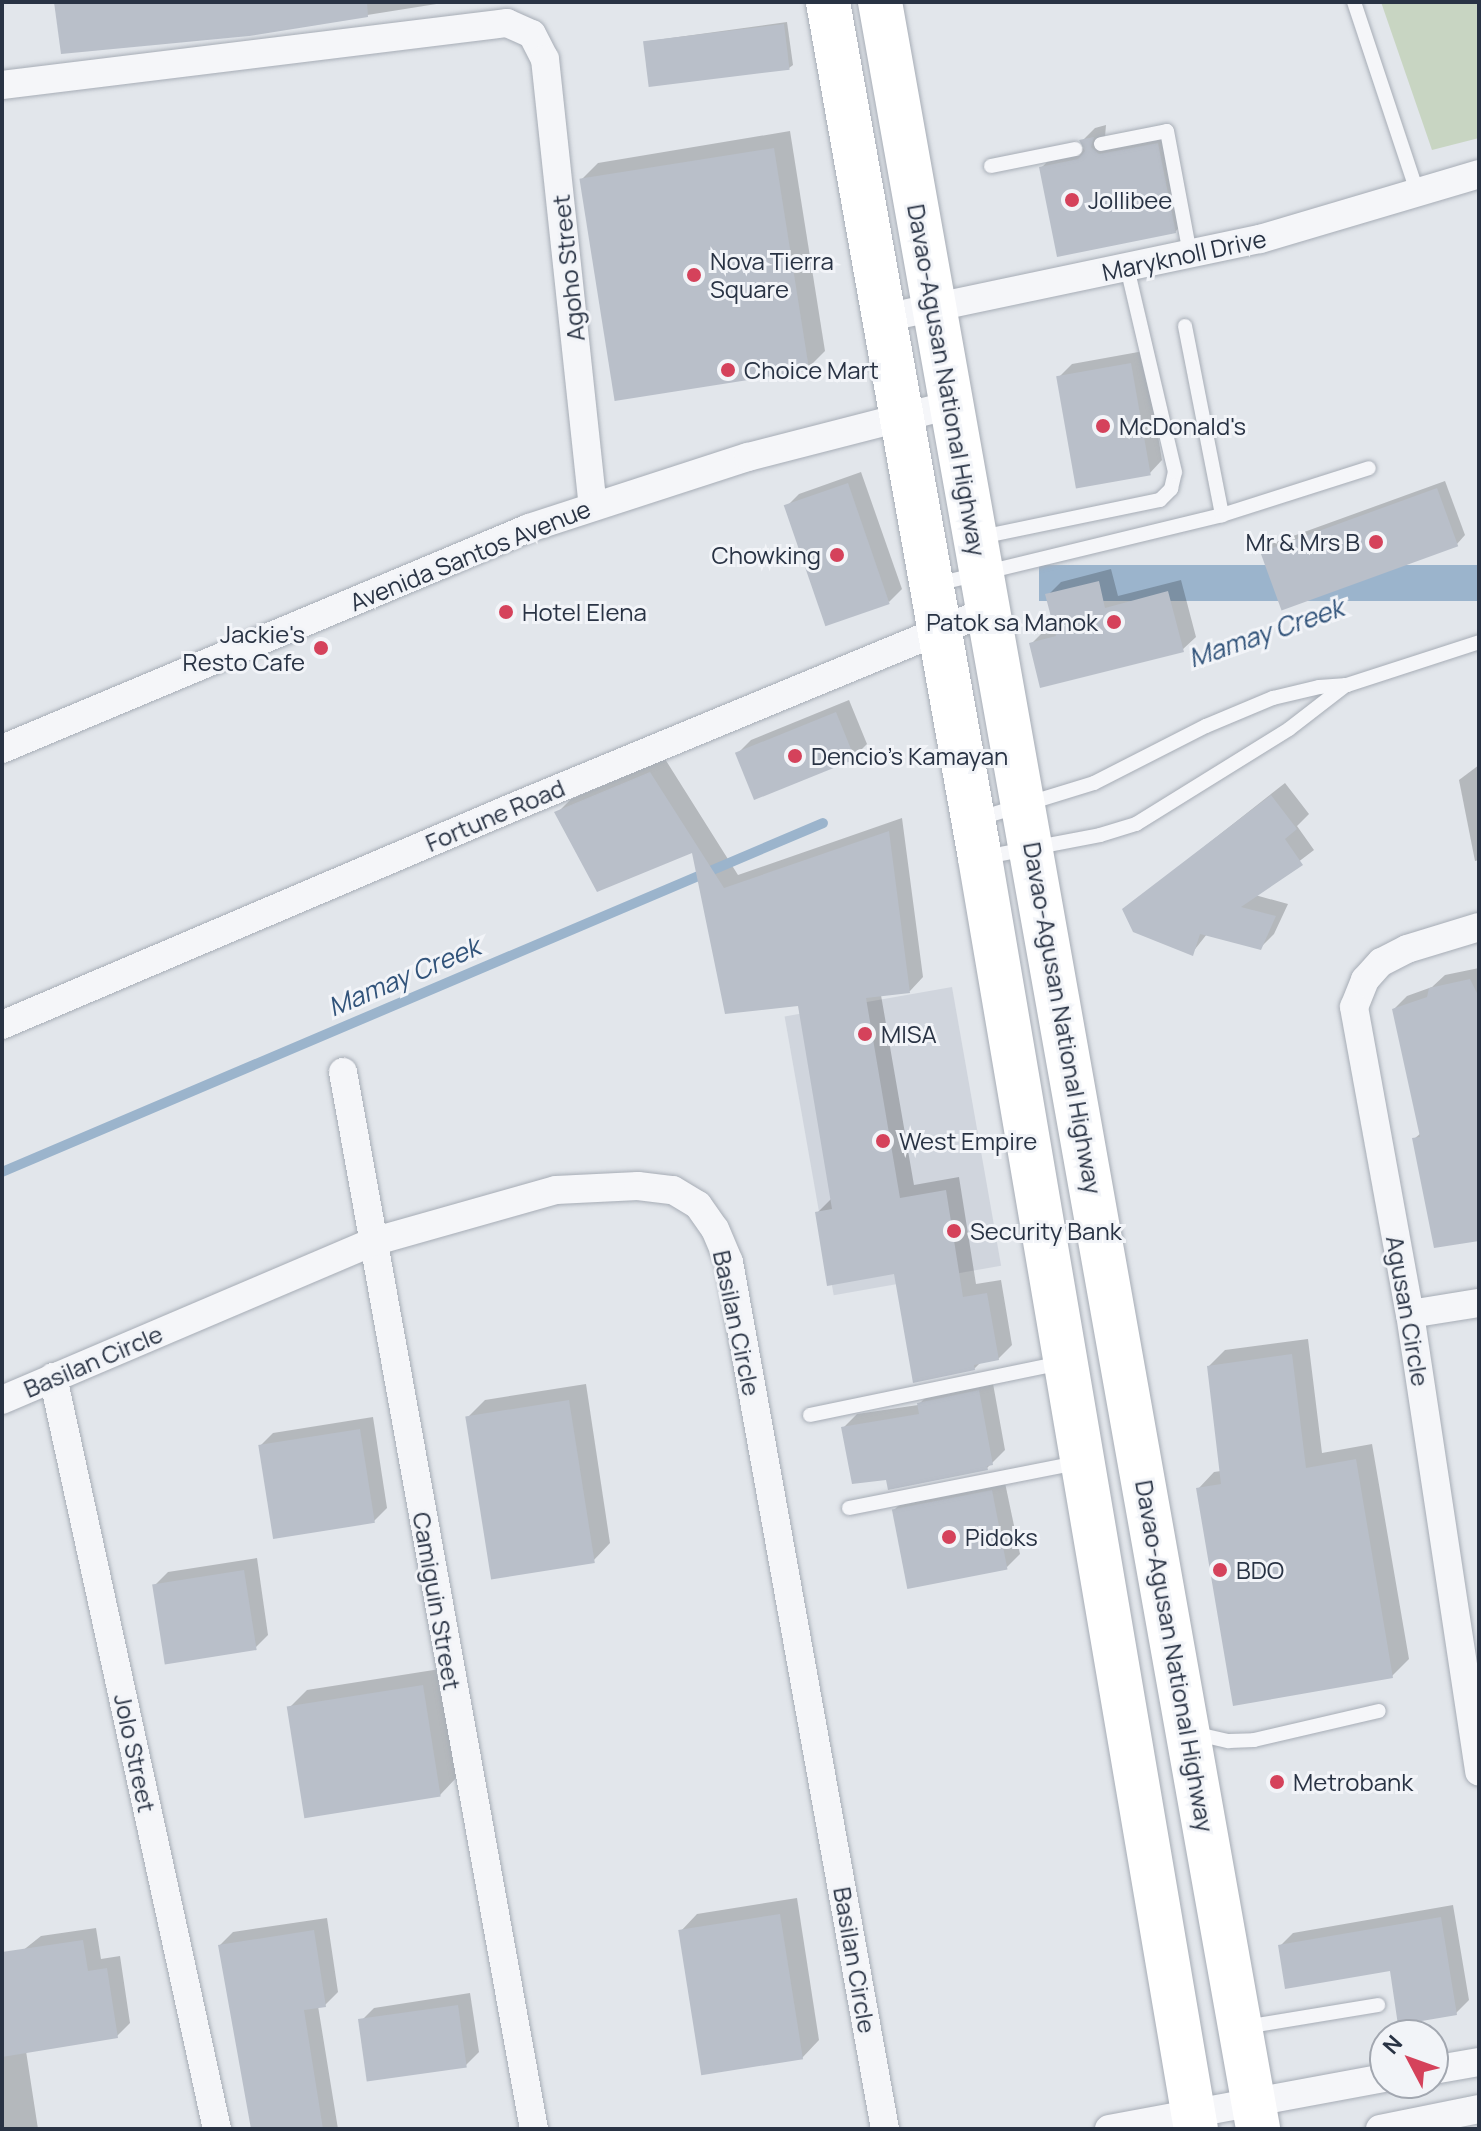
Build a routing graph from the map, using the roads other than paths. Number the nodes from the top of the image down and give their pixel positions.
1 (828, 2) edge
2 (880, 2) edge
3 (1354, 2) edge
4 (2, 85) edge
5 (894, 89) junction
6 (845, 98) junction
7 (1101, 144) dead end
8 (1075, 149) dead end
9 (991, 166) dead end
10 (1479, 174) edge
11 (1418, 195) junction
12 (1190, 254) junction
13 (1127, 267) junction
14 (937, 307) junction
15 (884, 318) junction
16 (1185, 326) dead end
17 (954, 404) junction
18 (902, 417) junction
19 (1369, 468) dead end
20 (593, 505) junction
21 (1222, 515) junction
22 (983, 574) junction
23 (932, 585) junction
24 (939, 631) junction
25 (1479, 642) edge
26 (1347, 685) junction
27 (2, 749) edge
28 (1029, 827) junction
29 (976, 839) junction
30 (1479, 927) edge
31 (2, 1025) edge
32 (343, 1072) dead end
33 (372, 1242) junction
34 (1479, 1303) edge
35 (1410, 1314) junction
36 (1064, 1362) junction
37 (53, 1377) junction
38 (2, 1400) edge
39 (810, 1415) dead end
40 (1081, 1462) junction
41 (849, 1508) dead end
42 (1170, 1621) junction
43 (1109, 1632) junction
44 (1473, 1698) edge
45 (1379, 1711) dead end
46 (1189, 1732) junction
47 (1479, 1772) edge
48 (1378, 2005) dead end
49 (1241, 2028) junction
50 (1479, 2062) edge
51 (1449, 2067) edge
52 (1369, 2083) edge
53 (1479, 2109) edge
54 (1256, 2116) edge
55 (1195, 2121) edge
56 (217, 2129) edge
57 (534, 2129) edge
58 (885, 2129) edge
59 (1109, 2129) edge
60 (1380, 2129) edge

1 - 6 main road, Davao-Agusan National Highway
2 - 5 main road, Davao-Agusan National Highway
3 - 11 lane
4 - 20 street, Agoho Street
5 - 6 main road
5 - 14 main road, Davao-Agusan National Highway
6 - 15 main road, Davao-Agusan National Highway
7 - 12 lane
8 - 9 lane
10 - 11 street, Maryknoll Drive
11 - 12 street, Maryknoll Drive
12 - 13 street, Maryknoll Drive
13 - 14 street, Maryknoll Drive
13 - 22 lane
14 - 15 street, Maryknoll Drive
14 - 17 main road, Davao-Agusan National Highway
15 - 18 main road, Davao-Agusan National Highway
16 - 21 lane
17 - 18 street, Avenida Santos Avenue
17 - 22 main road, Davao-Agusan National Highway
18 - 20 street, Avenida Santos Avenue
18 - 23 main road, Davao-Agusan National Highway
19 - 21 lane
20 - 27 street, Avenida Santos Avenue
21 - 22 lane
22 - 23 lane
22 - 24 street, Fortune Road
22 - 28 main road, Davao-Agusan National Highway
23 - 24 main road, Davao-Agusan National Highway
24 - 29 main road, Davao-Agusan National Highway
24 - 31 street, Fortune Road
25 - 26 lane
26 - 28 lane
26 - 28 lane
28 - 29 lane
28 - 29 lane
28 - 42 main road, Davao-Agusan National Highway
29 - 36 main road, Davao-Agusan National Highway
30 - 35 street, Agusan Circle
32 - 33 street, Camiguin Street
33 - 37 street, Basilan Circle
33 - 57 street, Camiguin Street
33 - 58 street, Basilan Circle
34 - 35 street
35 - 44 street, Agusan Circle
36 - 39 lane
36 - 40 main road, Davao-Agusan National Highway
37 - 38 street, Basilan Circle
37 - 56 street, Jolo Street
40 - 41 lane
40 - 43 main road, Davao-Agusan National Highway
42 - 43 main road
42 - 46 main road, Davao-Agusan National Highway
43 - 55 main road, Davao-Agusan National Highway
44 - 47 street, Agusan Circle
45 - 46 lane
46 - 49 main road, Davao-Agusan National Highway
48 - 49 lane
49 - 54 main road, Davao-Agusan National Highway
50 - 51 street
52 - 54 street
53 - 60 street
54 - 55 street
55 - 59 street

